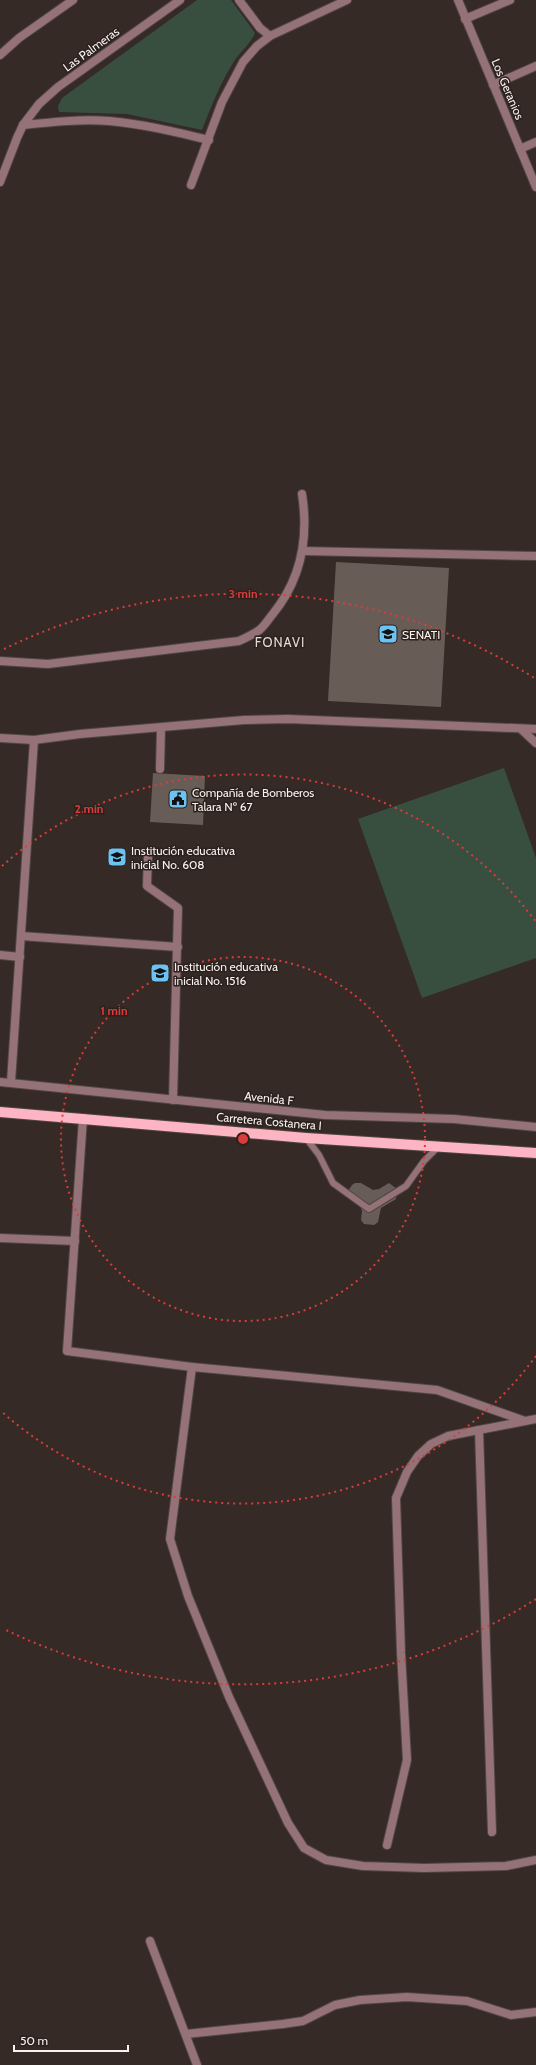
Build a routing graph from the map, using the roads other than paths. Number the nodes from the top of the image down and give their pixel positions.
1 (73, 0) edge
2 (180, 0) edge
3 (239, 0) edge
4 (347, 0) edge
5 (458, 0) edge
6 (510, 0) edge
7 (465, 19) junction
8 (270, 36) junction
9 (0, 55) edge
10 (536, 66) edge
11 (493, 84) junction
12 (24, 125) junction
13 (209, 140) junction
14 (536, 142) edge
15 (520, 149) junction
16 (0, 182) edge
17 (191, 185) dead end
18 (536, 187) edge
19 (302, 494) dead end
20 (303, 551) junction
21 (536, 556) edge
22 (0, 661) edge
23 (160, 728) junction
24 (521, 729) junction
25 (536, 730) edge
26 (0, 738) edge
27 (34, 740) junction
28 (536, 743) edge
29 (160, 769) dead end
30 (148, 854) dead end
31 (21, 936) junction
32 (178, 947) junction
33 (0, 955) edge
34 (20, 957) junction
35 (0, 1082) edge
36 (11, 1082) junction
37 (173, 1100) junction
38 (0, 1112) edge
39 (83, 1118) junction
40 (536, 1127) edge
41 (306, 1138) junction
42 (438, 1147) junction
43 (536, 1153) edge
44 (0, 1238) edge
45 (75, 1241) junction
46 (192, 1367) junction
47 (536, 1419) edge
48 (525, 1422) junction
49 (479, 1430) junction
50 (492, 1832) dead end
51 (387, 1845) dead end
52 (536, 1860) edge
53 (150, 1941) dead end
54 (536, 2012) edge
55 (186, 2034) junction
56 (197, 2065) edge

1 - 9 street
2 - 12 street, Las Palmeras
3 - 8 street
4 - 8 street
5 - 7 street, Los Geranios
6 - 7 street
7 - 11 street, Los Geranios
8 - 13 street
10 - 11 street
11 - 15 street, Los Geranios
12 - 13 street
12 - 16 street, Las Palmeras
13 - 17 street
14 - 15 street
15 - 18 street, Los Geranios
19 - 20 street
20 - 21 street
20 - 22 street
23 - 24 street
23 - 27 street
23 - 29 street
24 - 25 street
24 - 28 street
26 - 27 street
27 - 31 street
30 - 32 street
31 - 32 street
31 - 34 street
32 - 37 street
33 - 34 street
34 - 36 street
35 - 36 street, Avenida F
36 - 37 street, Avenida F
37 - 40 street, Avenida F
38 - 39 main road, Carretera Costanera I
39 - 41 main road, Carretera Costanera I
39 - 45 street
41 - 42 main road, Carretera Costanera I
41 - 42 lane
42 - 43 main road, Carretera Costanera I
44 - 45 street
45 - 46 street
46 - 48 street
46 - 52 street
47 - 48 street
48 - 49 street
49 - 50 street
49 - 51 street
53 - 55 street
54 - 55 street
55 - 56 street

